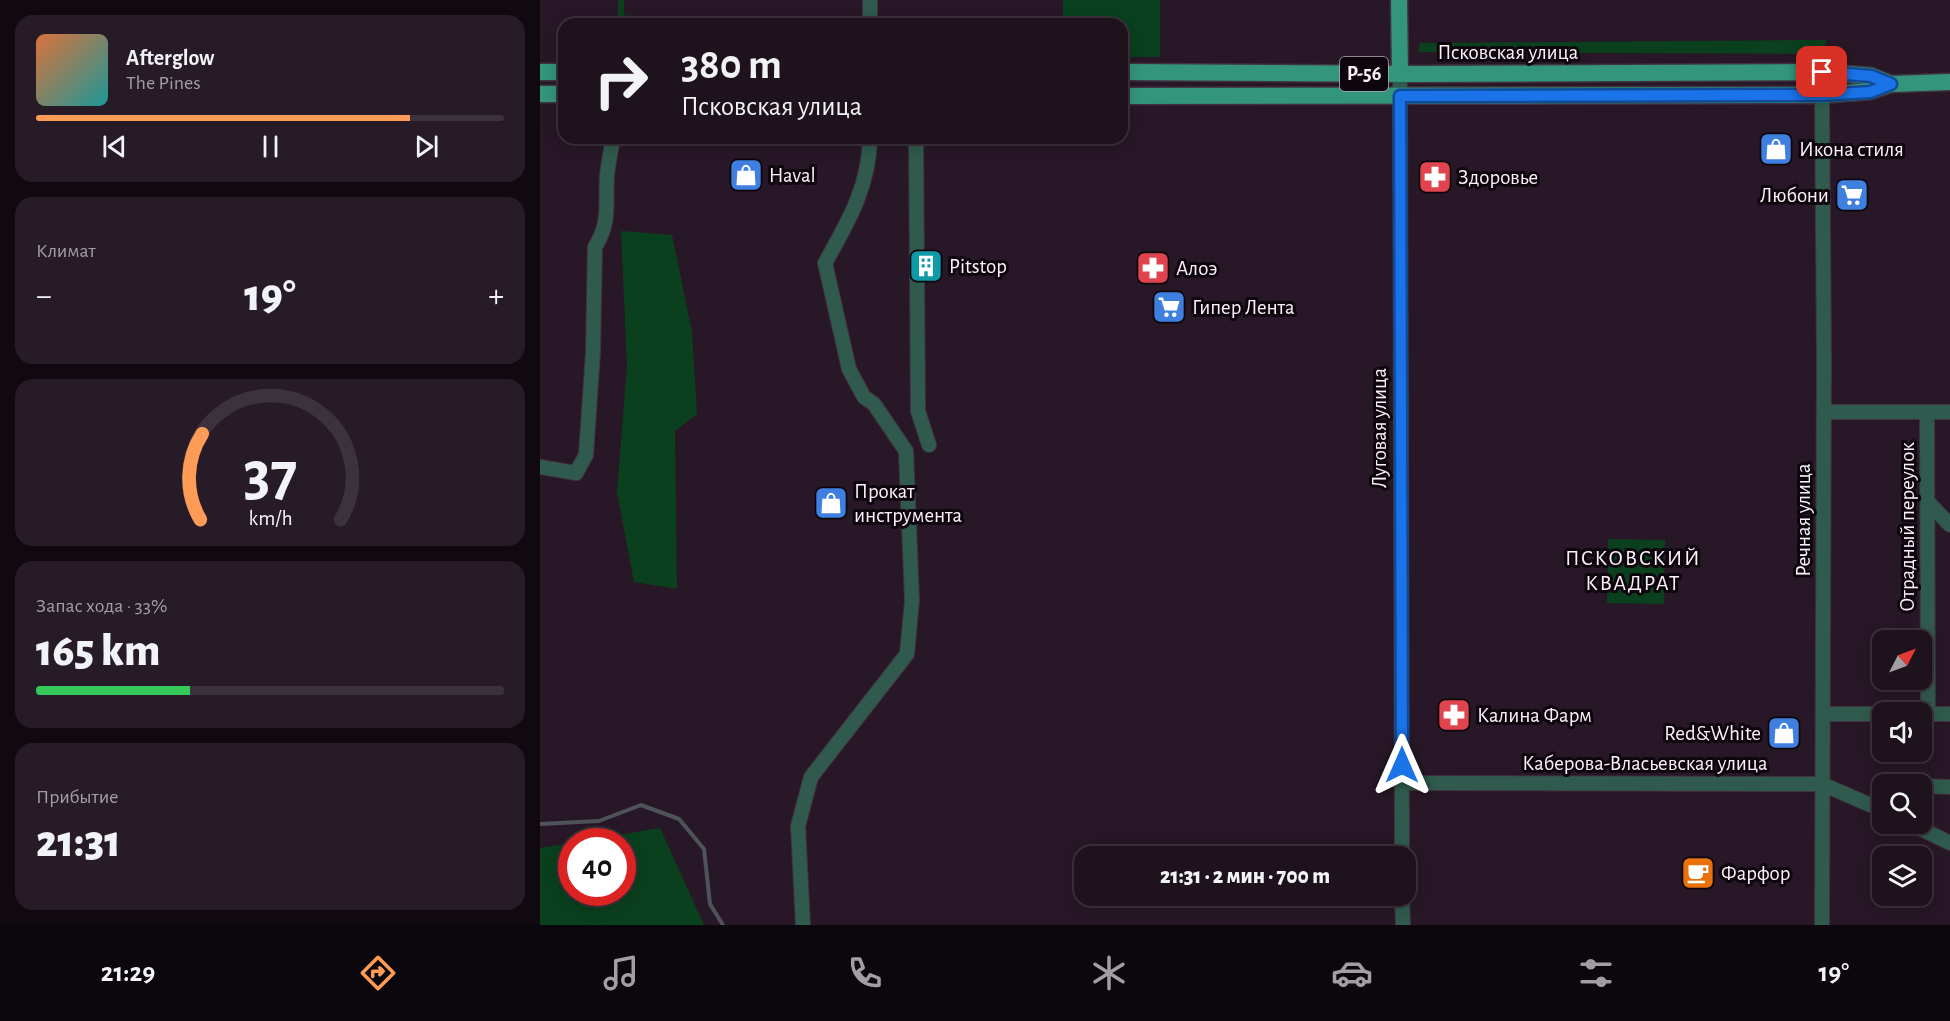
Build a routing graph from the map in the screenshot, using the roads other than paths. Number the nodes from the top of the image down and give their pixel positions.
1 (870, 0) edge
2 (1399, 0) edge
3 (870, 18) edge
4 (540, 72) edge
5 (558, 72) edge
6 (1128, 72) edge
7 (1708, 73) junction
8 (1400, 74) junction
9 (1950, 82) edge
10 (1891, 84) junction
11 (540, 94) edge
12 (558, 94) edge
13 (1822, 95) junction
14 (1128, 96) edge
15 (1400, 96) junction
16 (1707, 97) junction
17 (612, 144) edge
18 (870, 144) edge
19 (915, 144) edge
20 (1824, 412) junction
21 (1927, 412) junction
22 (1950, 412) edge
23 (929, 444) dead end
24 (540, 467) edge
25 (1928, 502) junction
26 (1950, 525) edge
27 (1925, 702) edge
28 (1822, 714) junction
29 (1872, 714) edge
30 (1932, 714) edge
31 (1950, 714) edge
32 (1402, 783) junction
33 (1822, 784) junction
34 (1932, 786) edge
35 (1950, 787) edge
36 (1872, 806) edge
37 (1932, 834) edge
38 (1950, 843) edge
39 (1402, 846) edge
40 (1402, 906) edge
41 (803, 925) edge
42 (1403, 925) edge
43 (1822, 925) edge

1 - 3 street
2 - 8 main road, Луговая улица
4 - 5 main road
6 - 8 main road, Псковская улица / Р-56
7 - 8 main road, Псковская улица / Р-56
7 - 10 main road, Псковская улица / Р-56
7 - 16 main road
8 - 15 street, Луговая улица
9 - 10 main road, Псковская улица / Р-56
10 - 13 main road, Псковская улица
11 - 12 main road
13 - 16 main road, Псковская улица
13 - 20 street, Речная улица
14 - 15 main road, Псковская улица
15 - 16 main road, Псковская улица
15 - 32 street, Луговая улица
17 - 24 street
18 - 41 street
19 - 23 street
20 - 21 street
20 - 28 street, Речная улица
21 - 22 street
21 - 25 street, Отрадный переулок
25 - 26 street
25 - 27 street, Отрадный переулок
28 - 29 street
28 - 33 street, Речная улица
30 - 31 street
32 - 33 street, Каберова-Власьевская улица
32 - 39 street, Луговая улица
33 - 36 street, Каберова-Власьевская улица
33 - 43 street, Речная улица
34 - 35 street
37 - 38 street
40 - 42 street

